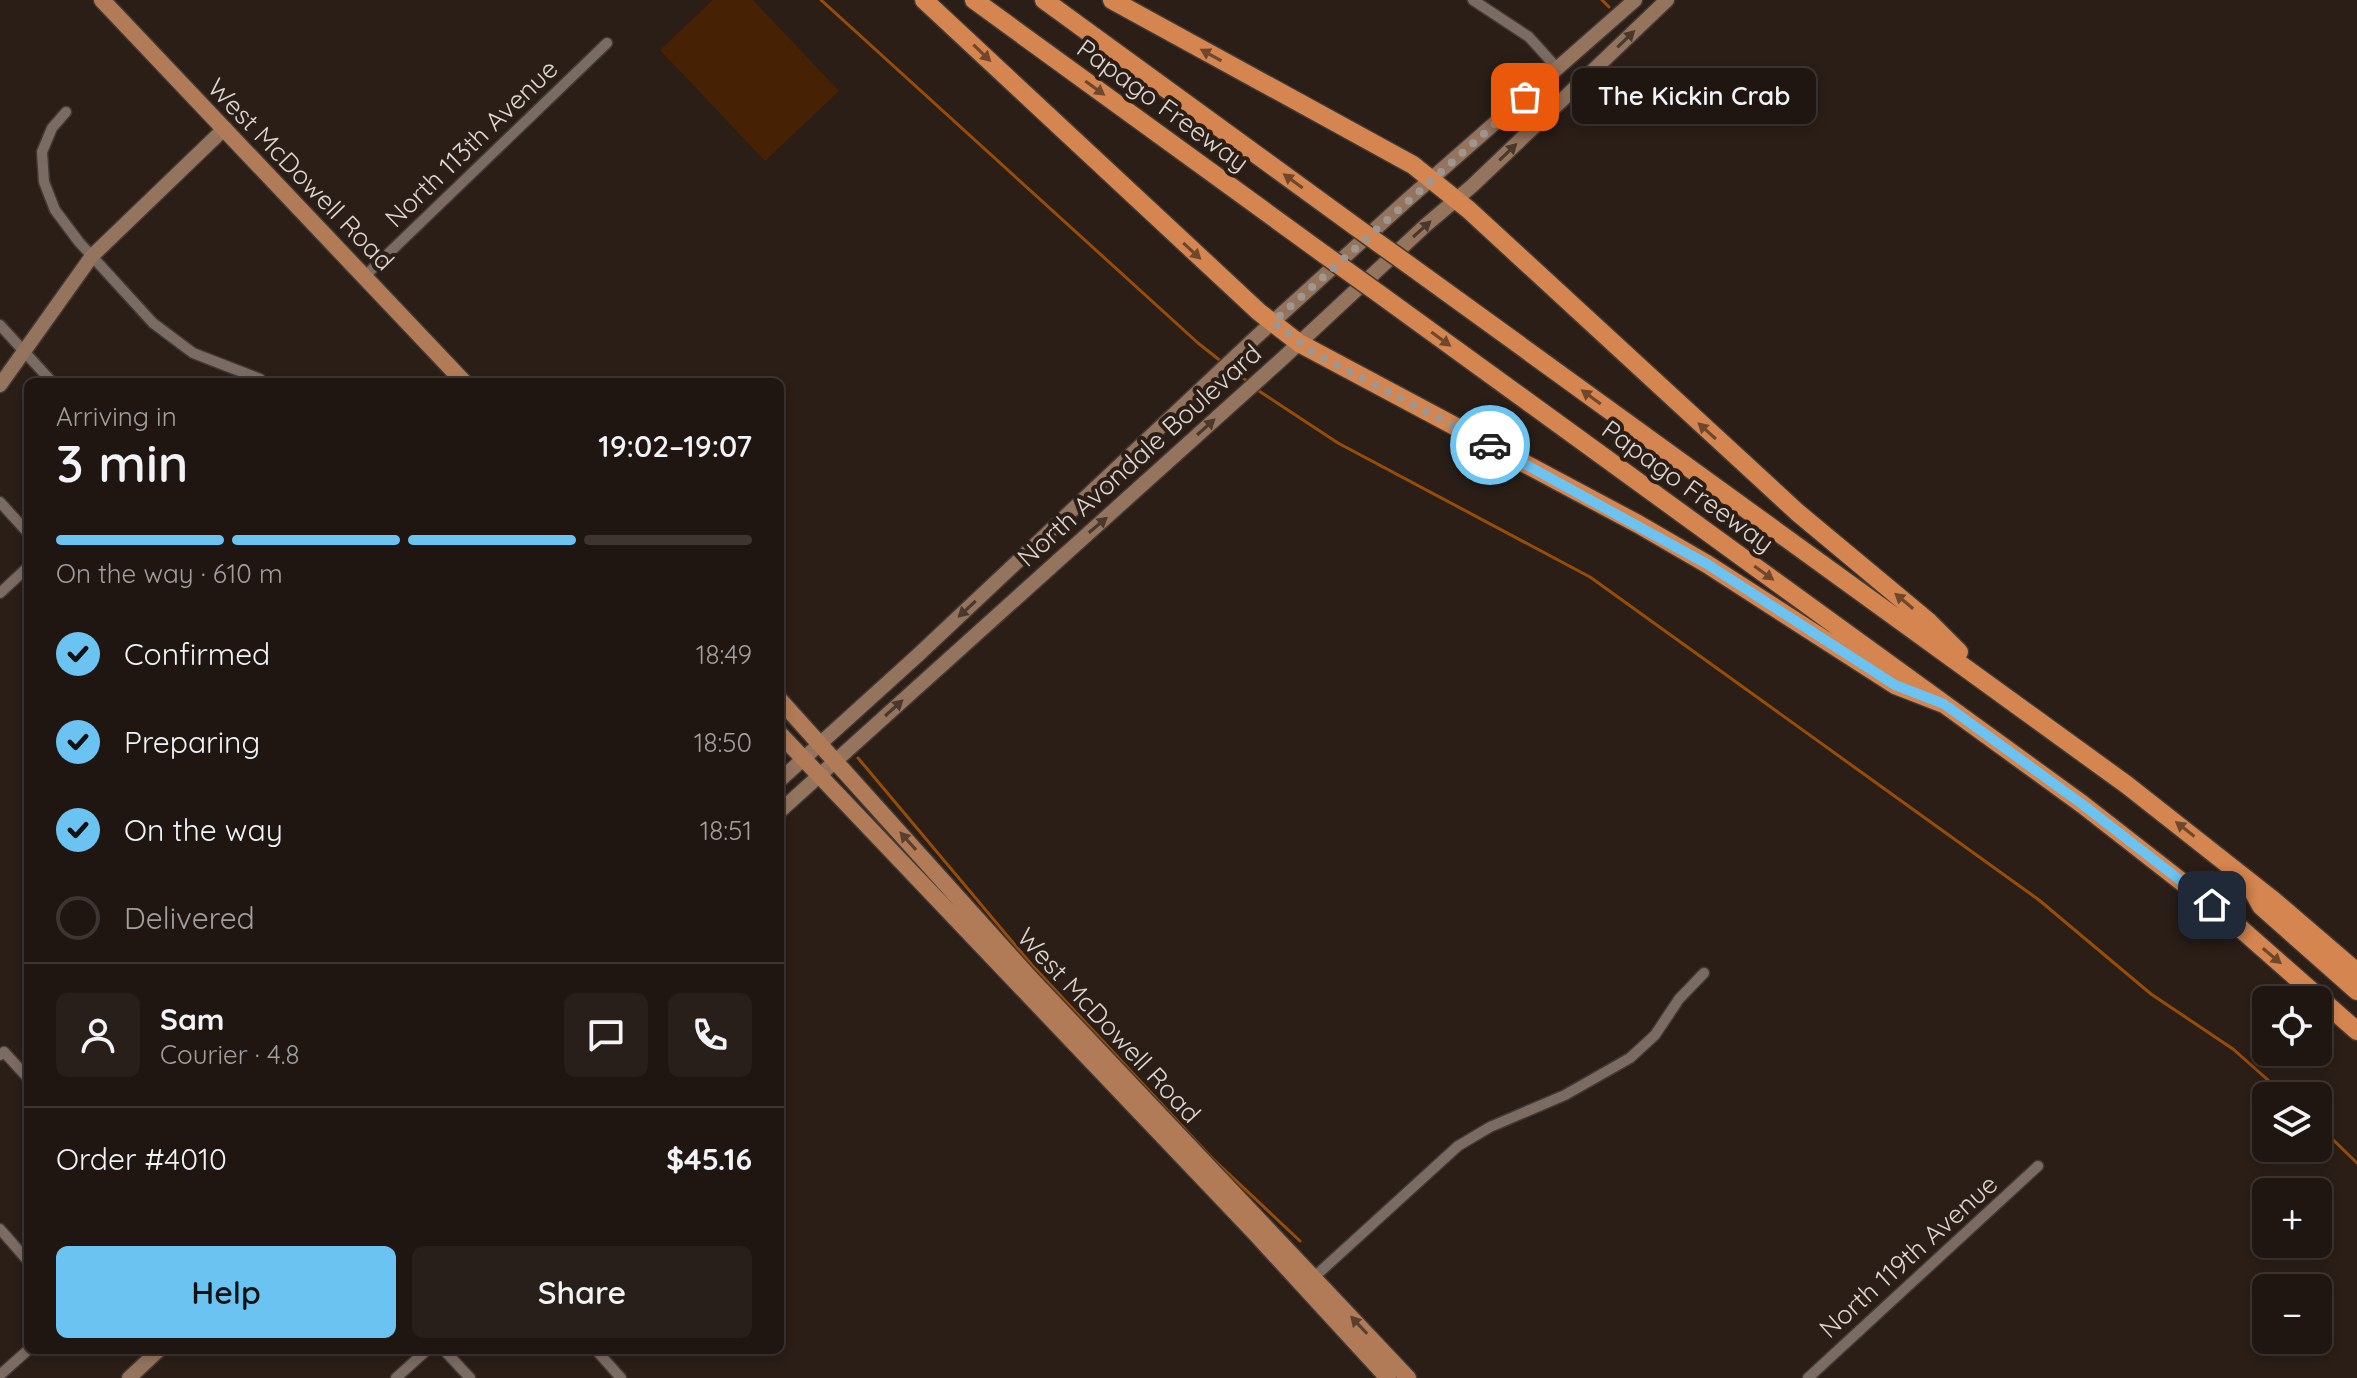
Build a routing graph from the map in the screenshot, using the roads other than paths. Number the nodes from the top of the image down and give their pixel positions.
1 (102, 0) edge
2 (924, 0) edge
3 (974, 0) edge
4 (1044, 0) edge
5 (1112, 0) edge
6 (1473, 0) edge
7 (1637, 0) edge
8 (1667, 0) edge
9 (1652, 14) junction
10 (607, 43) dead end
11 (1557, 68) junction
12 (66, 112) dead end
13 (225, 128) junction
14 (1430, 180) junction
15 (1455, 200) junction
16 (92, 256) junction
17 (365, 276) junction
18 (1273, 322) junction
19 (0, 325) edge
20 (1299, 343) junction
21 (24, 351) junction
22 (48, 378) edge
23 (257, 378) edge
24 (460, 378) edge
25 (0, 385) edge
26 (0, 502) edge
27 (24, 529) edge
28 (1018, 562) junction
29 (24, 571) edge
30 (1034, 581) junction
31 (0, 593) edge
32 (2001, 694) junction
33 (784, 704) edge
34 (1944, 704) junction
35 (784, 738) edge
36 (820, 744) junction
37 (803, 759) junction
38 (836, 761) junction
39 (784, 776) edge
40 (819, 776) junction
41 (784, 807) edge
42 (2246, 878) junction
43 (2357, 972) edge
44 (1704, 973) dead end
45 (2357, 991) edge
46 (2357, 1031) edge
47 (2, 1054) edge
48 (24, 1074) edge
49 (2038, 1166) dead end
50 (0, 1229) edge
51 (24, 1256) edge
52 (1309, 1281) junction
53 (24, 1354) edge
54 (155, 1354) edge
55 (423, 1354) edge
56 (448, 1354) edge
57 (600, 1354) edge
58 (0, 1375) edge
59 (129, 1378) edge
60 (396, 1378) edge
61 (470, 1378) edge
62 (621, 1378) edge
63 (1388, 1378) edge
64 (1408, 1378) edge
65 (1808, 1378) edge

1 - 13 main road, West McDowell Road
2 -> 18 highway
3 -> 34 highway, Papago Freeway, bridge
32 -> 4 highway, Papago Freeway, bridge
14 -> 5 highway
6 - 11 street
7 - 9 street
7 - 11 main road, North Avondale Boulevard
8 - 9 main road, North Avondale Boulevard
15 -> 9 main road, North Avondale Boulevard
10 - 17 street, North 113th Avenue
11 - 14 main road, North Avondale Boulevard
12 - 16 street
13 - 16 main road
13 - 17 main road, West McDowell Road
14 - 15 highway
14 - 18 main road, North Avondale Boulevard
20 -> 15 main road, North Avondale Boulevard
32 -> 15 highway
16 - 21 main road
16 - 23 street
17 - 24 main road, West McDowell Road
18 - 20 highway
18 - 28 main road, North Avondale Boulevard
19 - 21 street
30 -> 20 main road, North Avondale Boulevard
20 - 34 highway
21 - 22 street
21 - 25 main road
26 - 27 street
28 - 30 main road
28 -> 36 main road, North Avondale Boulevard
29 - 31 street
38 -> 30 main road, North Avondale Boulevard
42 -> 32 highway, Papago Freeway
33 - 36 main road, West McDowell Road
34 -> 46 highway, Papago Freeway
35 - 37 main road, West McDowell Road
36 - 37 main road, North Avondale Boulevard
36 - 38 main road, West McDowell Road
37 - 39 main road, North Avondale Boulevard
37 - 40 main road, West McDowell Road
38 - 40 main road, North Avondale Boulevard
52 -> 38 main road, West McDowell Road
40 - 41 main road, North Avondale Boulevard
40 - 52 main road, West McDowell Road
42 - 43 highway, Papago Freeway
42 - 45 highway
44 - 52 street
47 - 48 street
49 - 65 street, North 119th Avenue
50 - 51 street
52 - 63 main road, West McDowell Road
64 -> 52 main road, West McDowell Road
53 - 58 street
54 - 59 main road
55 - 60 street
56 - 61 street
57 - 62 street

